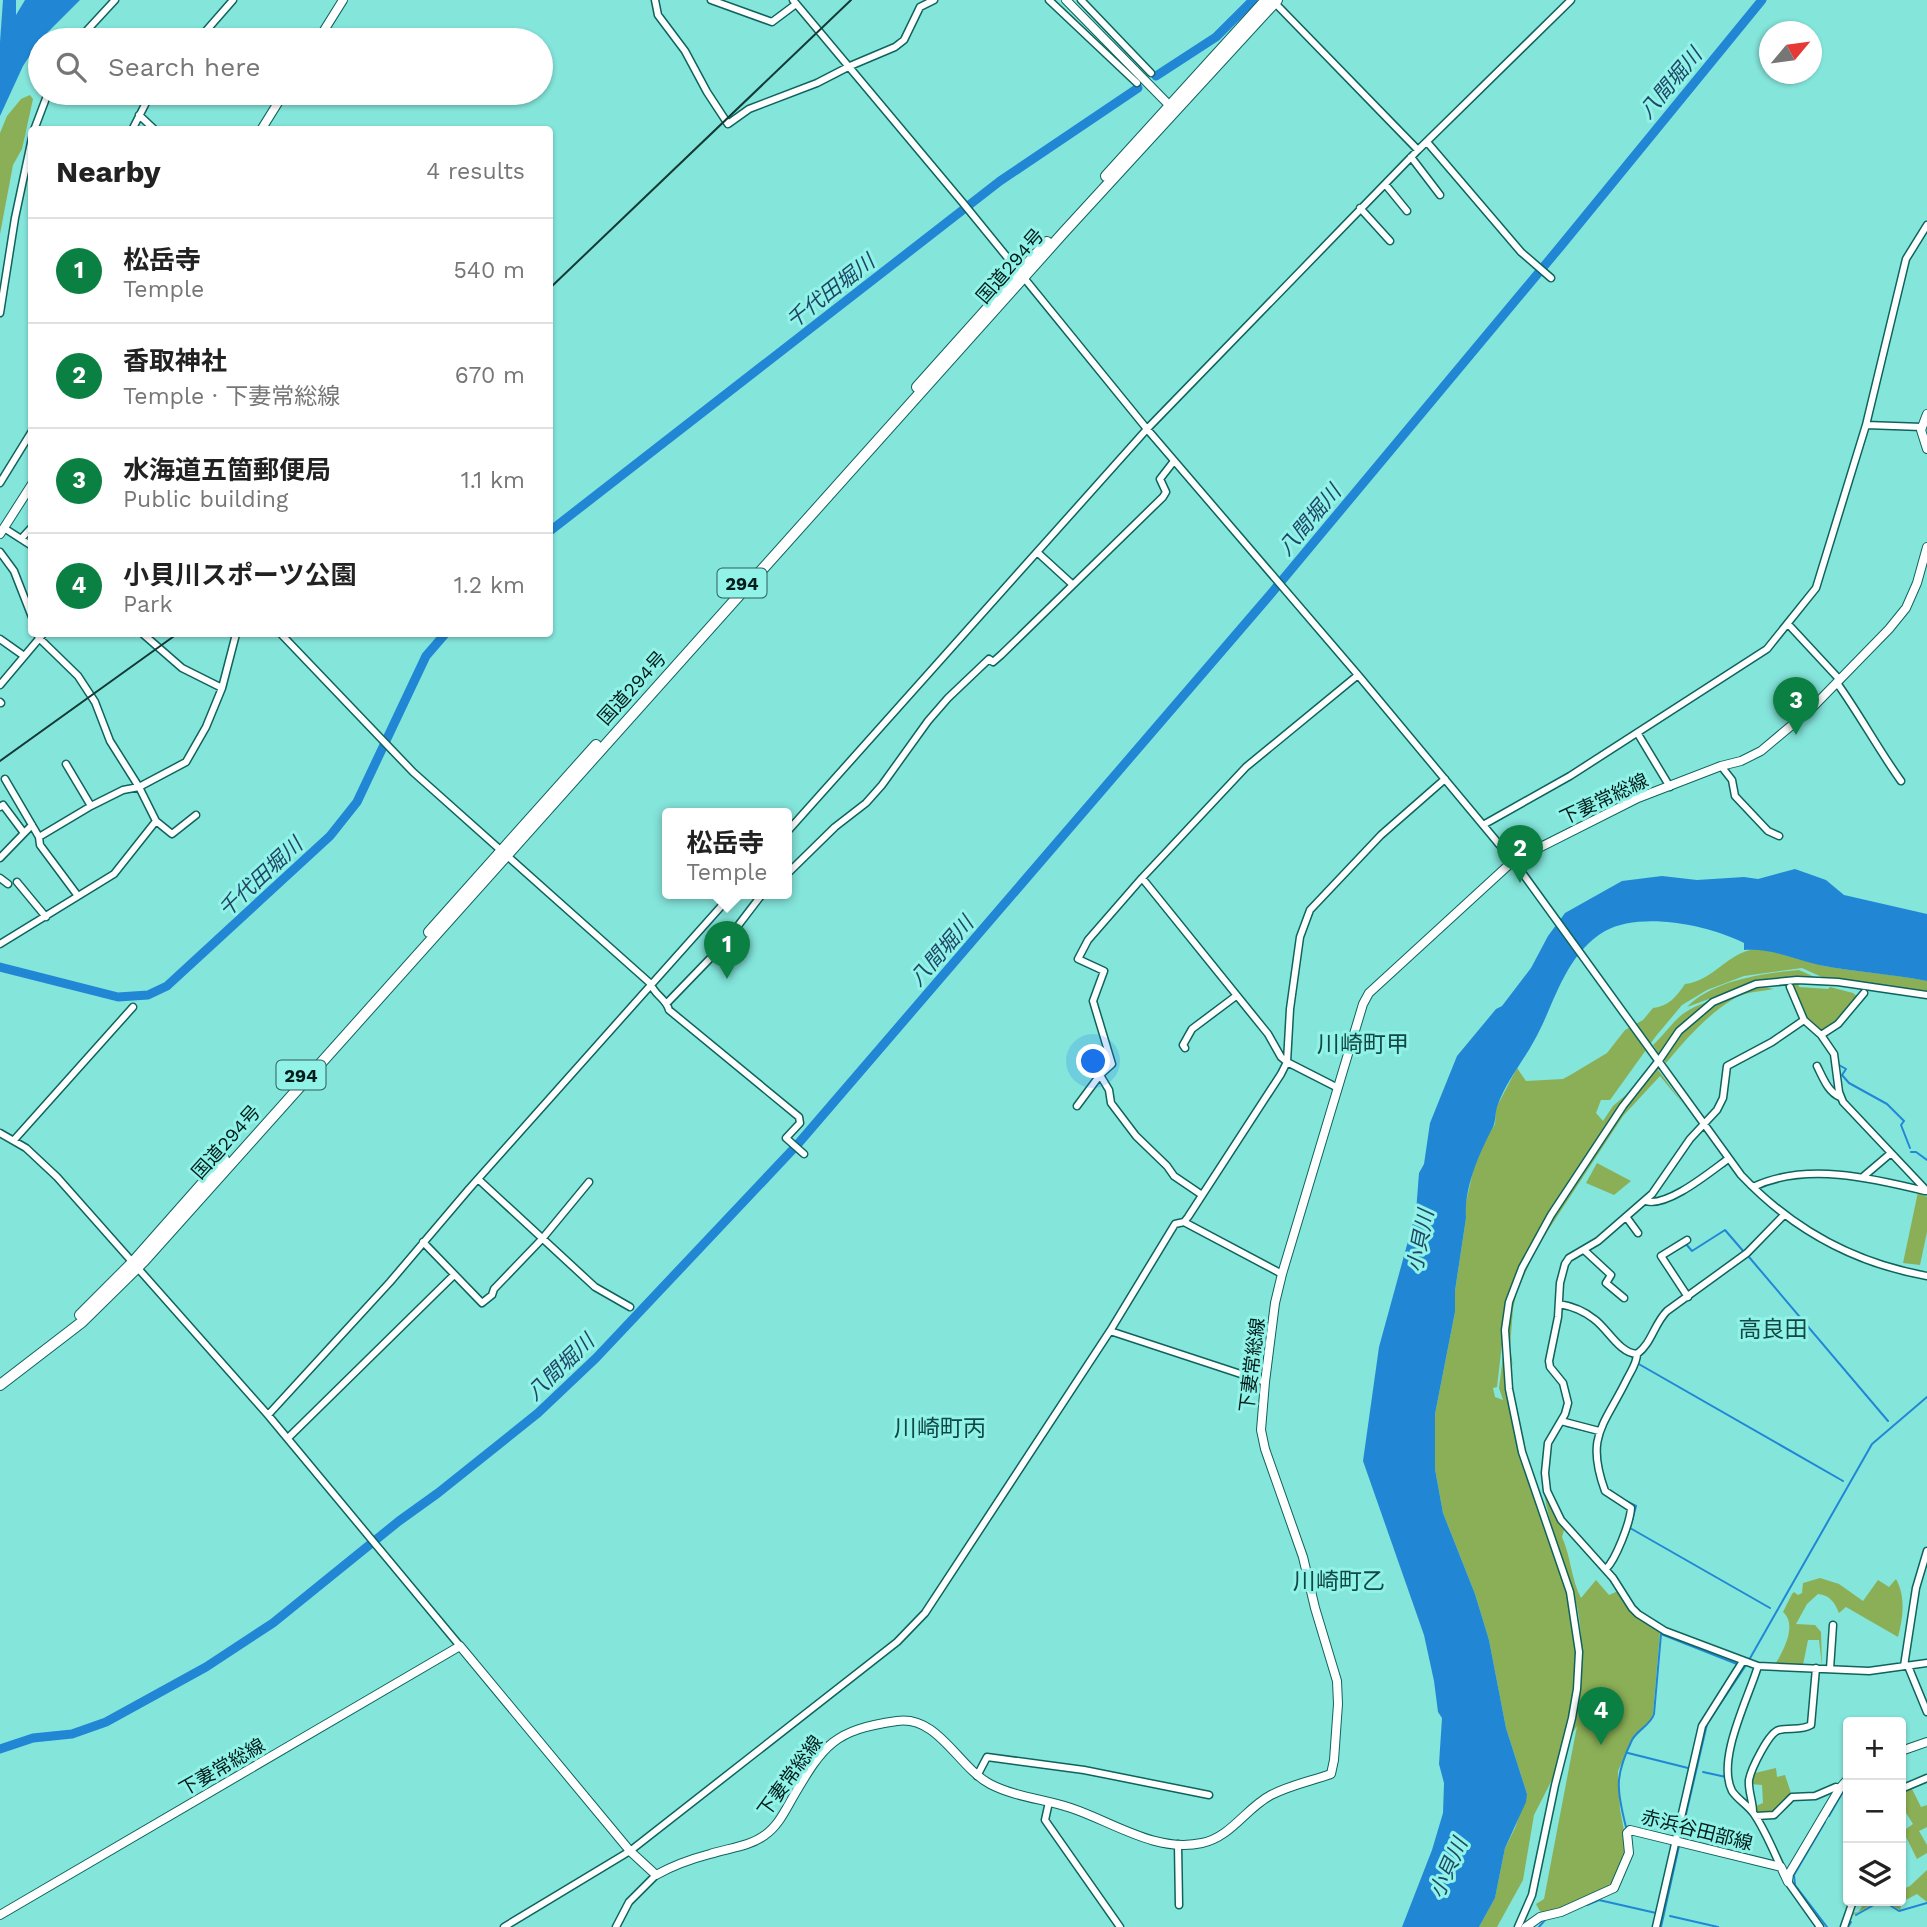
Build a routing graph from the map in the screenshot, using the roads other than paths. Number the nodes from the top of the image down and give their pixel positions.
1 (115, 0) edge
2 (233, 0) edge
3 (343, 0) edge
4 (655, 0) edge
5 (711, 0) edge
6 (934, 0) edge
7 (1049, 0) edge
8 (1066, 0) edge
9 (1081, 0) edge
10 (1571, 0) edge
11 (1272, 1) edge
12 (794, 2) edge
13 (89, 28) edge
14 (208, 28) edge
15 (326, 28) edge
16 (850, 66) junction
17 (1151, 73) dead end
18 (1137, 83) dead end
19 (43, 105) edge
20 (144, 105) edge
21 (277, 105) edge
22 (1172, 108) junction
23 (139, 115) junction
24 (36, 126) edge
25 (134, 126) edge
26 (151, 126) edge
27 (263, 126) edge
28 (1427, 142) junction
29 (1418, 150) junction
30 (28, 157) edge
31 (1411, 157) junction
32 (1385, 184) junction
33 (1440, 195) dead end
34 (1360, 208) junction
35 (1407, 211) dead end
36 (1927, 225) edge
37 (1390, 242) dead end
38 (1021, 275) junction
39 (1550, 277) dead end
40 (0, 313) edge
41 (1927, 414) edge
42 (1866, 425) junction
43 (1922, 427) junction
44 (1147, 429) junction
45 (28, 438) edge
46 (1927, 449) edge
47 (1174, 461) junction
48 (0, 483) edge
49 (28, 490) edge
50 (2, 531) edge
51 (28, 531) edge
52 (20, 540) junction
53 (28, 544) edge
54 (1927, 547) edge
55 (0, 552) edge
56 (1037, 552) junction
57 (1072, 584) junction
58 (28, 607) edge
59 (1788, 624) junction
60 (38, 637) edge
61 (42, 637) edge
62 (147, 637) edge
63 (235, 637) edge
64 (284, 637) edge
65 (0, 639) edge
66 (24, 656) junction
67 (1358, 675) junction
68 (1839, 682) junction
69 (0, 685) edge
70 (222, 688) junction
71 (1638, 734) junction
72 (66, 764) dead end
73 (1721, 766) junction
74 (5, 779) dead end
75 (1445, 779) junction
76 (1901, 781) dead end
77 (139, 787) junction
78 (1670, 787) junction
79 (91, 806) junction
80 (0, 807) edge
81 (196, 815) dead end
82 (156, 821) junction
83 (32, 825) junction
84 (1483, 825) junction
85 (792, 826) edge
86 (24, 834) junction
87 (1779, 836) dead end
88 (39, 837) junction
89 (503, 854) junction
90 (0, 858) edge
91 (1513, 861) junction
92 (792, 869) edge
93 (0, 878) edge
94 (1142, 878) junction
95 (17, 882) dead end
96 (8, 884) dead end
97 (78, 896) junction
98 (728, 899) edge
99 (758, 899) edge
100 (46, 916) junction
101 (2, 941) edge
102 (651, 985) junction
103 (1790, 987) dead end
104 (1864, 993) dead end
105 (1927, 995) edge
106 (1236, 996) junction
107 (667, 1003) junction
108 (133, 1007) dead end
109 (1804, 1020) junction
110 (1821, 1035) junction
111 (1185, 1048) dead end
112 (1657, 1060) junction
113 (1287, 1062) junction
114 (1817, 1066) dead end
115 (1100, 1075) junction
116 (1338, 1087) junction
117 (1840, 1097) junction
118 (1077, 1107) dead end
119 (1703, 1124) junction
120 (0, 1133) edge
121 (14, 1140) junction
122 (1891, 1153) junction
123 (804, 1154) dead end
124 (1728, 1159) junction
125 (1864, 1176) junction
126 (478, 1179) junction
127 (589, 1182) dead end
128 (1753, 1187) junction
129 (1927, 1191) edge
130 (1202, 1195) junction
131 (1645, 1201) junction
132 (1784, 1215) junction
133 (1627, 1217) junction
134 (1184, 1222) junction
135 (1638, 1233) dead end
136 (542, 1238) junction
137 (1687, 1240) dead end
138 (423, 1242) junction
139 (1584, 1250) junction
140 (135, 1265) junction
141 (1282, 1274) junction
142 (454, 1275) junction
143 (1927, 1276) edge
144 (1688, 1297) junction
145 (1624, 1298) dead end
146 (1559, 1304) junction
147 (630, 1307) dead end
148 (1110, 1331) junction
149 (1637, 1354) junction
150 (0, 1378) edge
151 (1265, 1382) junction
152 (0, 1385) edge
153 (268, 1415) junction
154 (1561, 1421) junction
155 (1599, 1431) junction
156 (288, 1438) junction
157 (1927, 1551) edge
158 (1606, 1569) junction
159 (1833, 1625) dead end
160 (460, 1646) junction
161 (1746, 1662) junction
162 (1927, 1663) edge
163 (1758, 1666) junction
164 (1906, 1666) junction
165 (1816, 1668) junction
166 (1830, 1669) junction
167 (1927, 1712) edge
168 (1927, 1742) edge
169 (1906, 1749) edge
170 (977, 1776) junction
171 (1927, 1778) edge
172 (1847, 1780) edge
173 (1906, 1787) edge
174 (1840, 1788) junction
175 (1209, 1795) dead end
176 (1049, 1802) junction
177 (1755, 1814) junction
178 (1679, 1841) junction
179 (1178, 1844) junction
180 (630, 1851) junction
181 (1781, 1867) junction
182 (656, 1875) junction
183 (1788, 1882) junction
184 (1179, 1905) dead end
185 (1851, 1906) edge
186 (0, 1915) edge
187 (1118, 1924) edge
188 (504, 1927) edge
189 (616, 1927) edge
190 (1106, 1927) edge
191 (1518, 1927) edge
192 (1526, 1927) edge
193 (1656, 1927) edge
194 (1820, 1927) edge
195 (1844, 1927) edge

1 - 13 street
2 - 14 street
3 - 15 main road
4 - 16 street
5 - 12 street
6 - 16 street
7 - 18 street
8 - 22 main road
9 - 17 street
10 - 28 street
11 - 22 highway, 国道294号 / 294
11 - 29 street
12 - 16 street
16 - 38 street
19 - 24 street
20 - 23 street
21 - 27 main road
22 - 38 highway, 国道294号 / 294
23 - 25 street
23 - 26 street
28 - 29 street
28 - 39 street
29 - 31 street
30 - 40 street
31 - 32 street
31 - 33 street
32 - 34 street
32 - 35 street
34 - 37 street
34 - 44 street
36 - 42 street
38 - 44 street
38 - 89 highway, 国道294号 / 294
41 - 43 main road
42 - 43 street
42 - 59 street
43 - 46 main road
44 - 47 street
44 - 56 street
45 - 48 street
47 - 57 street
47 - 67 street
49 - 50 main road
50 - 52 street
51 - 52 street
52 - 53 street
54 - 68 main road, 下妻常総線
55 - 58 street
56 - 57 street
56 - 85 street
57 - 92 street
59 - 68 street
59 - 71 street
60 - 66 street
61 - 77 street
62 - 70 street
63 - 70 street
64 - 89 street
65 - 66 street
66 - 69 street
67 - 75 street
67 - 94 street
68 - 73 main road, 下妻常総線
68 - 76 street
70 - 77 street
71 - 78 street
71 - 84 street
72 - 79 street
73 - 78 main road, 下妻常総線
73 - 87 street
74 - 83 street
75 - 84 street
75 - 113 street
77 - 79 street
77 - 82 street
78 - 91 main road, 下妻常総線
79 - 88 street
80 - 86 street
81 - 82 street
82 - 97 street
83 - 86 street
83 - 88 street
84 - 91 street
86 - 90 street
88 - 97 street
89 - 102 street
89 - 140 highway, 国道294号 / 294
91 - 112 street
91 - 116 main road, 下妻常総線
93 - 96 street
94 - 106 street
94 - 115 street
95 - 100 street
97 - 100 street
98 - 102 street
99 - 107 street
100 - 101 street
102 - 107 street
102 - 126 street
103 - 109 street
104 - 110 street
105 - 112 street
106 - 111 street
106 - 113 street
107 - 123 street
108 - 121 street
109 - 110 street
109 - 119 street
110 - 117 street
112 - 119 street
112 - 191 street
113 - 116 street
113 - 130 street
114 - 117 street
115 - 118 street
115 - 130 street
116 - 141 main road, 下妻常総線
117 - 122 street
119 - 124 street
119 - 131 street
120 - 121 street
121 - 140 street
122 - 125 street
122 - 129 street
124 - 128 street
124 - 131 street
125 - 128 street
125 - 129 street
126 - 136 street
126 - 138 street
127 - 136 street
128 - 132 street
130 - 134 street
131 - 133 street
132 - 143 street
132 - 144 street
133 - 135 street
133 - 139 street
134 - 141 street
134 - 148 street
136 - 142 street
136 - 147 street
137 - 144 street
138 - 142 street
138 - 153 street
139 - 145 street
139 - 146 street
140 - 150 highway, 国道294号 / 294
140 - 152 highway, 国道294号 / 294
140 - 153 street
141 - 151 main road, 下妻常総線
142 - 156 street
144 - 149 street
146 - 149 street
146 - 154 street
148 - 151 street
148 - 180 street
149 - 155 street
151 - 179 main road, 下妻常総線
153 - 156 street
154 - 155 street
154 - 158 street
155 - 158 street
156 - 160 street
157 - 164 street
158 - 161 street
159 - 166 street
160 - 180 main road
160 - 186 main road, 下妻常総線
161 - 163 street
161 - 178 street
162 - 164 street
163 - 165 street
163 - 177 street
164 - 166 street
164 - 167 street
165 - 166 street
165 - 177 street
168 - 169 main road
170 - 175 street
170 - 176 main road, 下妻常総線
170 - 182 main road, 下妻常総線
171 - 173 street
172 - 174 main road
174 - 177 street
174 - 183 main road
176 - 179 main road, 下妻常総線
176 - 187 street
177 - 181 street
178 - 181 main road, 赤浜谷田部線
178 - 192 main road, 赤浜谷田部線
178 - 193 street
179 - 184 street
180 - 182 main road
180 - 188 street
181 - 183 main road
182 - 189 street
183 - 194 street
185 - 195 street
187 - 190 street

